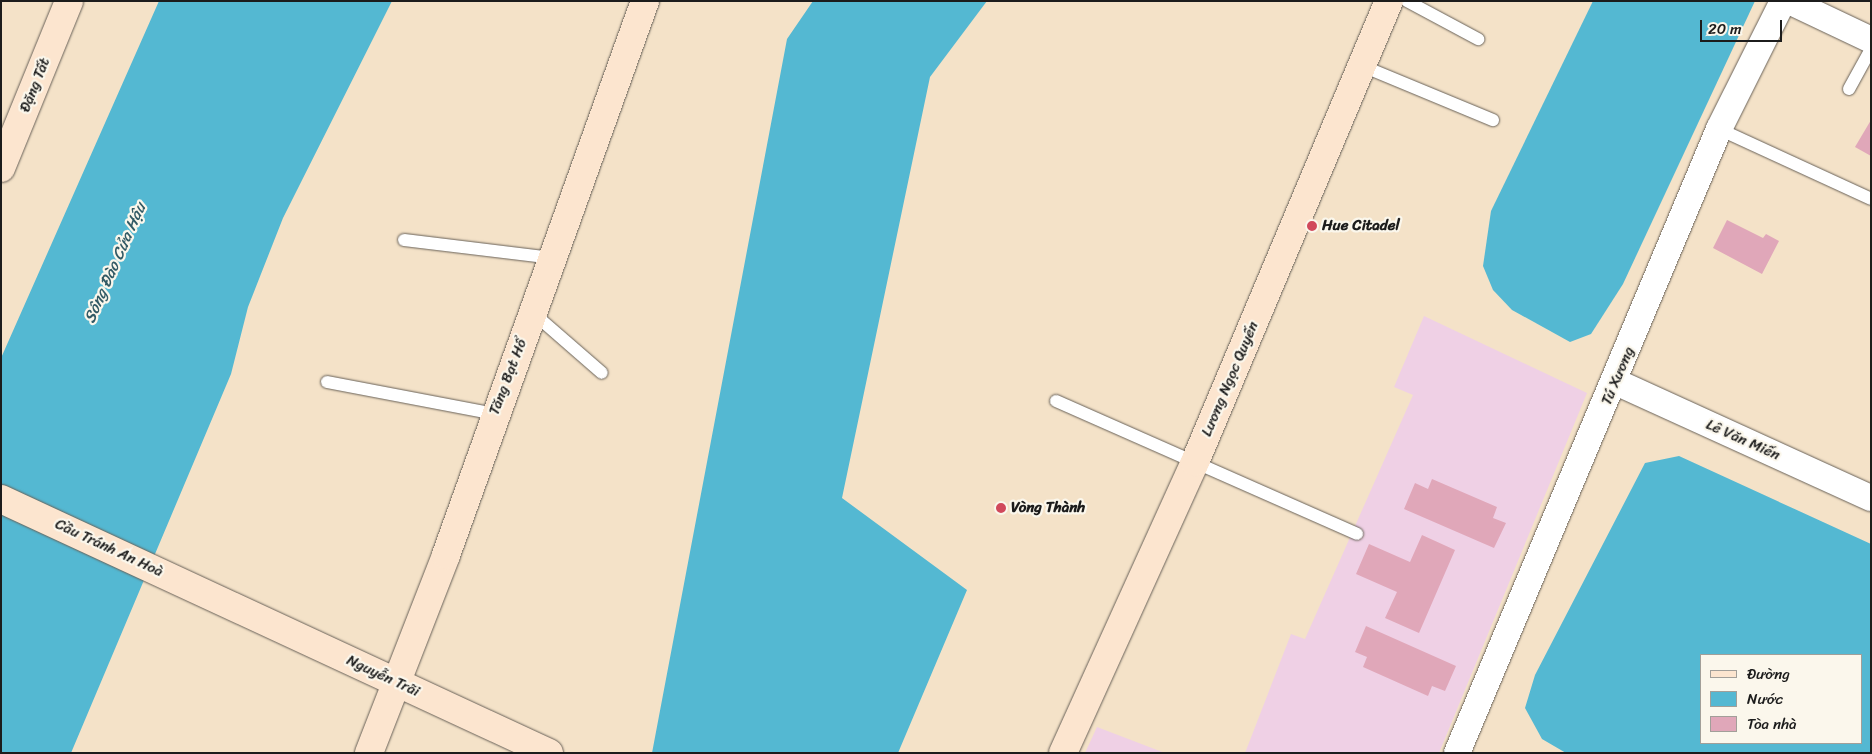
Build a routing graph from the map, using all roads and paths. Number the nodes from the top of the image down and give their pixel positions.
1 (69, 1) edge
2 (644, 1) edge
3 (1389, 1) edge
4 (1407, 1) edge
5 (1783, 1) edge
6 (1790, 1) edge
7 (1478, 38) dead end
8 (1871, 40) edge
9 (1871, 49) edge
10 (1360, 65) junction
11 (1849, 89) dead end
12 (1492, 120) dead end
13 (1719, 129) junction
14 (1, 168) edge
15 (1871, 200) edge
16 (404, 240) dead end
17 (552, 258) junction
18 (533, 313) junction
19 (602, 372) dead end
20 (328, 382) dead end
21 (1616, 382) junction
22 (1056, 401) dead end
23 (494, 414) junction
24 (1195, 462) junction
25 (1871, 498) edge
26 (1, 499) edge
27 (1357, 534) dead end
28 (216, 597) joint
29 (398, 683) junction
30 (369, 753) edge
31 (549, 753) edge
32 (1063, 753) edge
33 (1457, 753) edge

1 - 14 street, Đặng Tất
2 - 17 street, Tăng Bạt Hổ
3 - 10 street, Lương Ngọc Quyến
4 - 7 lane
5 - 13 street, Tú Xương
6 - 8 street
9 - 11 lane
10 - 12 lane
10 - 24 street, Lương Ngọc Quyến
13 - 15 lane
13 - 21 street, Tú Xương
16 - 17 lane
17 - 18 street, Tăng Bạt Hổ
18 - 19 lane
18 - 23 street, Tăng Bạt Hổ
20 - 23 lane
21 - 25 street, Lê Văn Miến
21 - 33 street, Tú Xương
22 - 24 lane
23 - 29 street, Tăng Bạt Hổ
24 - 27 lane
24 - 32 street, Lương Ngọc Quyến
26 - 28 street, Cầu Tránh An Hoà
28 - 29 street, Nguyễn Trãi
29 - 30 street, Tăng Bạt Hổ
29 - 31 street, Nguyễn Trãi

